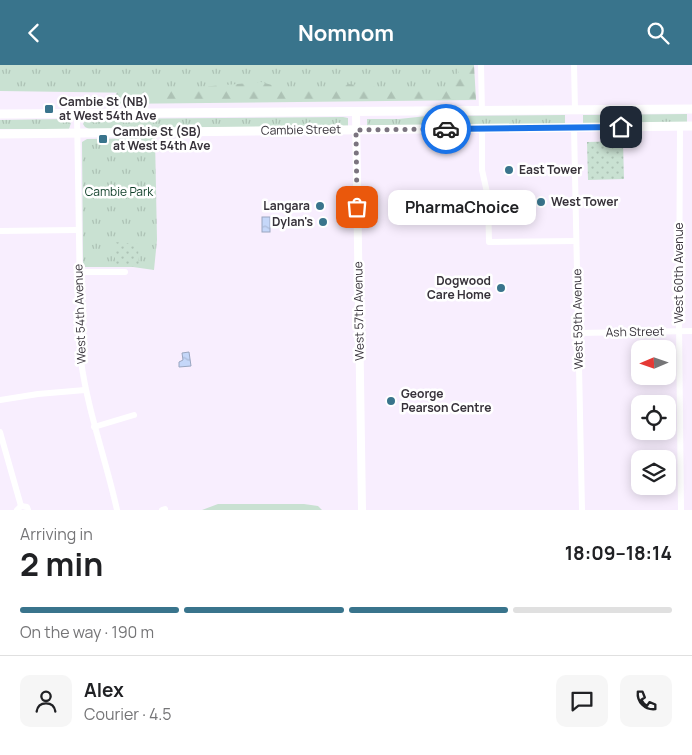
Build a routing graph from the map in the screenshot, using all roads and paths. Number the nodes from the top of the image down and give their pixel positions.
1 (481, 65) edge
2 (574, 65) edge
3 (692, 109) edge
4 (482, 112) junction
5 (356, 113) junction
6 (77, 114) junction
7 (575, 114) junction
8 (0, 115) edge
9 (680, 126) junction
10 (692, 126) edge
11 (574, 127) junction
12 (482, 128) junction
13 (356, 130) junction
14 (77, 133) junction
15 (0, 134) edge
16 (78, 230) junction
17 (0, 231) edge
18 (576, 241) junction
19 (79, 271) junction
20 (124, 272) dead end
21 (679, 331) junction
22 (692, 331) edge
23 (578, 333) junction
24 (85, 390) junction
25 (0, 401) edge
26 (134, 415) dead end
27 (94, 427) junction
28 (0, 432) edge
29 (19, 508) edge
30 (165, 509) edge
31 (28, 510) edge
32 (117, 510) edge
33 (162, 510) edge
34 (362, 510) edge
35 (582, 510) edge
36 (681, 510) edge

1 - 4 street
2 - 7 street
3 - 7 main road, Cambie Street
4 - 5 main road, Cambie Street
4 - 7 main road, Cambie Street
5 - 6 main road, Cambie Street
5 - 13 street, West 57th Avenue
6 - 8 main road, Cambie Street
6 - 14 street, West 54th Avenue
7 - 11 main road
9 - 10 main road, Cambie Street
9 - 11 main road, Cambie Street
9 - 21 street, West 60th Avenue
11 - 12 main road, Cambie Street
11 - 18 street, West 59th Avenue
12 - 13 main road, Cambie Street
12 - 18 street
13 - 14 main road, Cambie Street
13 - 34 street, West 57th Avenue
14 - 15 main road, Cambie Street
14 - 16 street, West 54th Avenue
16 - 17 street
16 - 19 street, West 54th Avenue
18 - 23 street, West 59th Avenue
19 - 20 street
19 - 24 street, West 54th Avenue
21 - 22 street, Ash Street
21 - 23 street, Ash Street
21 - 36 street, West 60th Avenue
23 - 35 street, West 59th Avenue
24 - 25 street
24 - 27 street, West 54th Avenue
26 - 27 street
27 - 32 street, West 54th Avenue
28 - 29 street
29 - 31 street
30 - 33 street

